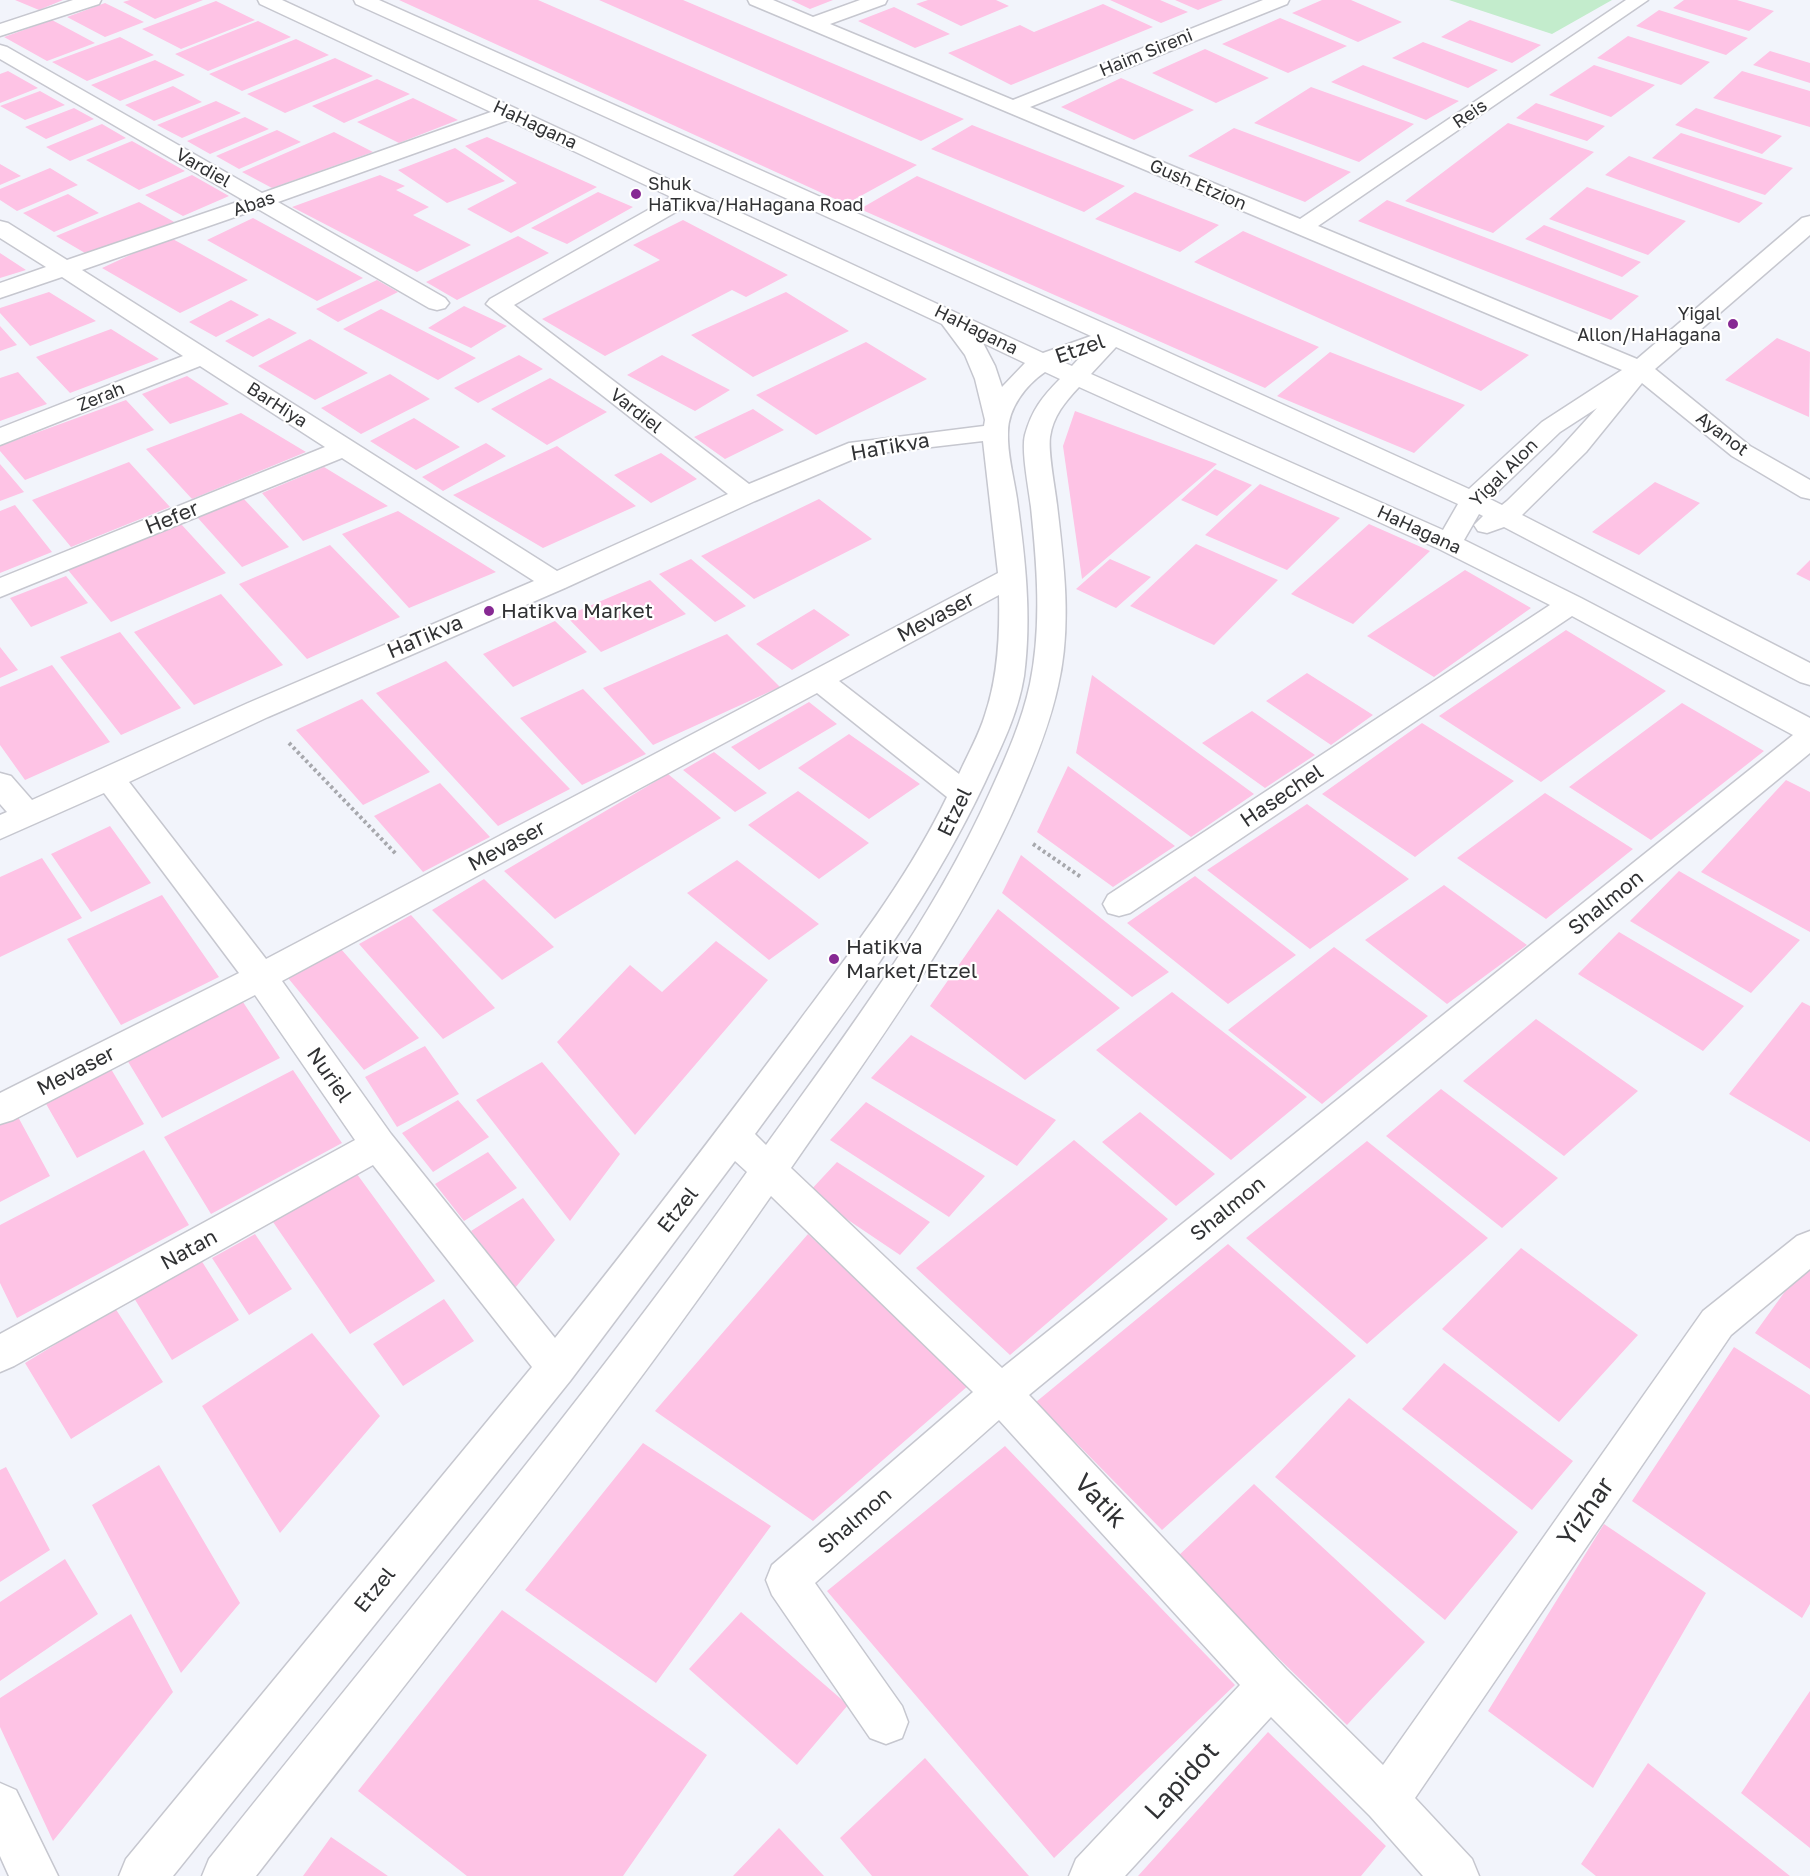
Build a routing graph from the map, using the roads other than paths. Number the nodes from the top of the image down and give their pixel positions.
1 (92, 0) edge
2 (267, 0) edge
3 (363, 0) edge
4 (757, 0) edge
5 (878, 0) edge
6 (1280, 0) edge
7 (1639, 0) edge
8 (9, 6) dead end
9 (36, 18) junction
10 (813, 23) junction
11 (0, 30) edge
12 (0, 51) edge
13 (1012, 106) junction
14 (508, 112) junction
15 (688, 196) junction
16 (261, 201) junction
17 (1810, 223) edge
18 (0, 228) edge
19 (1300, 228) junction
20 (64, 269) junction
21 (0, 291) edge
22 (437, 303) dead end
23 (943, 314) junction
24 (1113, 336) junction
25 (201, 357) junction
26 (1043, 362) junction
27 (1640, 369) junction
28 (1077, 377) junction
29 (996, 425) junction
30 (0, 436) edge
31 (344, 448) junction
32 (1810, 491) edge
33 (746, 495) junction
34 (1473, 500) junction
35 (1506, 517) junction
36 (1449, 543) junction
37 (1011, 577) junction
38 (555, 582) junction
39 (0, 588) edge
40 (1571, 604) junction
41 (1810, 675) edge
42 (818, 679) junction
43 (1810, 731) edge
44 (1810, 737) edge
45 (109, 778) junction
46 (0, 784) edge
47 (965, 795) junction
48 (28, 816) junction
49 (0, 828) edge
50 (1119, 904) road end
51 (261, 977) junction
52 (11, 1105) edge
53 (734, 1137) junction
54 (378, 1145) junction
55 (769, 1172) junction
56 (1810, 1247) edge
57 (0, 1354) edge
58 (556, 1368) junction
59 (1001, 1393) junction
60 (1270, 1685) junction
61 (886, 1722) dead end
62 (1386, 1800) junction
63 (0, 1806) edge
64 (33, 1876) edge
65 (143, 1876) edge
66 (226, 1876) edge
67 (1093, 1876) edge
68 (1455, 1876) edge

1 - 9 street
2 - 14 street, HaHagana
3 - 24 street
4 - 10 street, Gush Etzion
5 - 10 street
6 - 13 street, Haim Sireni
7 - 19 street, Reis
8 - 9 street
9 - 11 street
10 - 13 street, Gush Etzion
12 - 16 street, Vardiel
13 - 19 street, Gush Etzion
14 - 15 street, HaHagana
14 - 16 street, Abas
15 - 23 street, HaHagana
15 - 33 street, Vardiel
16 - 20 street, Abas
16 - 22 street, Vardiel
17 - 27 street, Yigal Alon
18 - 20 street, BarHiya
19 - 27 street, Gush Etzion
20 - 21 street, Abas
20 - 25 street, BarHiya
23 - 26 street, HaHagana
23 - 29 street
24 - 26 street, Etzel
24 - 28 street, Etzel
24 - 34 street
25 - 30 street, Zerah
25 - 31 street, BarHiya
26 - 28 street, HaHagana
26 - 29 street, Etzel
27 - 32 street, Ayanot
27 - 34 street, Yigal Alon
27 - 35 street, Yigal Alon
28 - 36 street, HaHagana
28 - 55 street, Etzel
29 - 33 street, HaTikva
29 - 37 street, Etzel
31 - 38 street, BarHiya
31 - 39 street, Hefer
33 - 38 street, HaTikva
34 - 35 street
34 - 36 street, Yigal Alon
35 - 36 street, Yigal Alon
35 - 41 street
36 - 40 street, HaHagana
37 - 42 street, Mevaser
37 - 47 street, Etzel
38 - 45 street, HaTikva
40 - 43 street, HaHagana
40 - 50 street, Hasechel
42 - 47 street
42 - 51 street, Mevaser
44 - 59 street, Shalmon
45 - 48 street, HaTikva
45 - 51 street, Nuriel
46 - 48 street
47 - 53 street, Etzel
48 - 49 street, HaTikva
51 - 52 street, Mevaser
51 - 54 street, Nuriel
53 - 55 street, Vatik
53 - 58 street, Etzel
54 - 57 street, Natan
54 - 58 street, Nuriel
55 - 59 street, Vatik
55 - 66 street, Etzel
56 - 62 street, Yizhar
58 - 65 street, Etzel
59 - 60 street, Vatik
59 - 61 street, Shalmon
60 - 62 street, Vatik
60 - 67 street, Lapidot
62 - 68 street, Vatik
63 - 64 street

